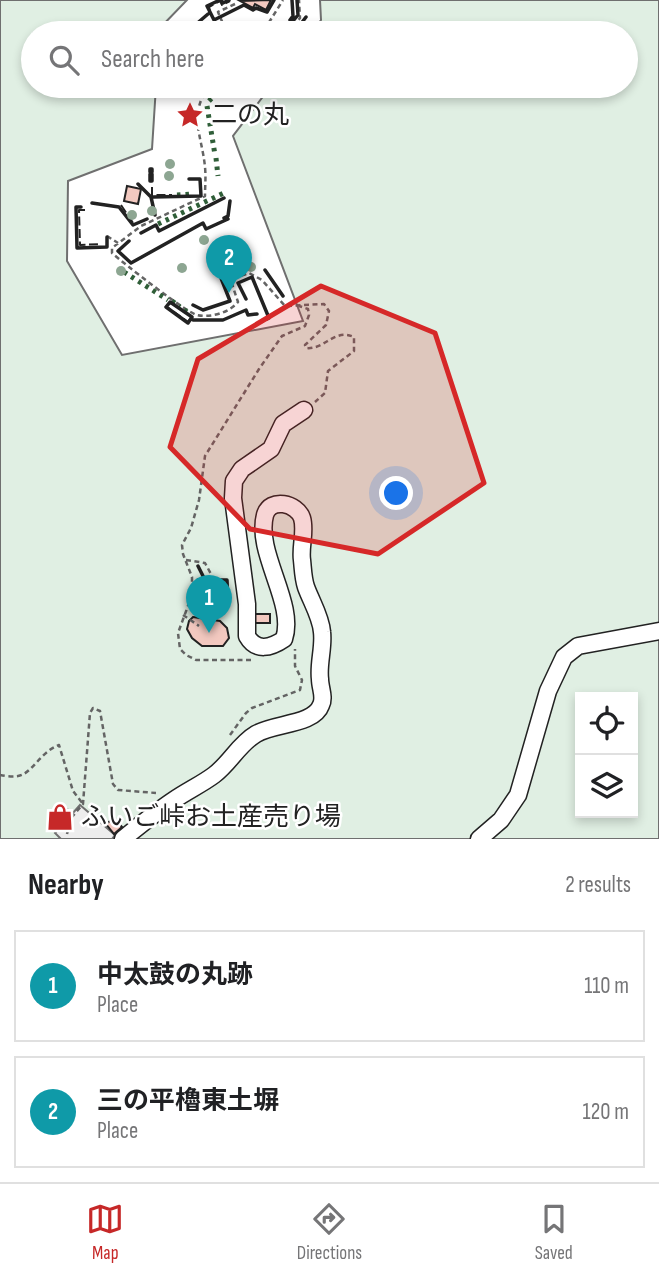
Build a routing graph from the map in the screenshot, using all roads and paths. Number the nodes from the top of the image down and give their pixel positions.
1 (283, 0) edge
2 (299, 0) edge
3 (235, 4) dead end
4 (222, 21) edge
5 (270, 21) edge
6 (298, 21) edge
7 (201, 98) edge
8 (107, 236) dead end
9 (118, 243) junction
10 (229, 271) dead end
11 (234, 278) junction
12 (299, 306) junction
13 (304, 410) joint
14 (186, 560) junction
15 (211, 580) dead end
16 (183, 615) junction
17 (199, 626) dead end
18 (659, 631) edge
19 (287, 654) dead end
20 (263, 660) dead end
21 (227, 739) dead end
22 (0, 775) edge
23 (163, 793) dead end
24 (83, 804) junction
25 (67, 834) dead end
26 (123, 839) edge
27 (479, 839) edge

1 - 5 path
2 - 6 path
3 - 4 path
7 - 9 path
8 - 9 path
9 - 11 path
10 - 11 path
11 - 12 path
12 - 13 path
12 - 14 path
13 - 26 street
14 - 15 path
14 - 16 path
16 - 17 path
16 - 20 path
18 - 27 street
19 - 21 path
22 - 24 path
23 - 24 path
24 - 25 path

